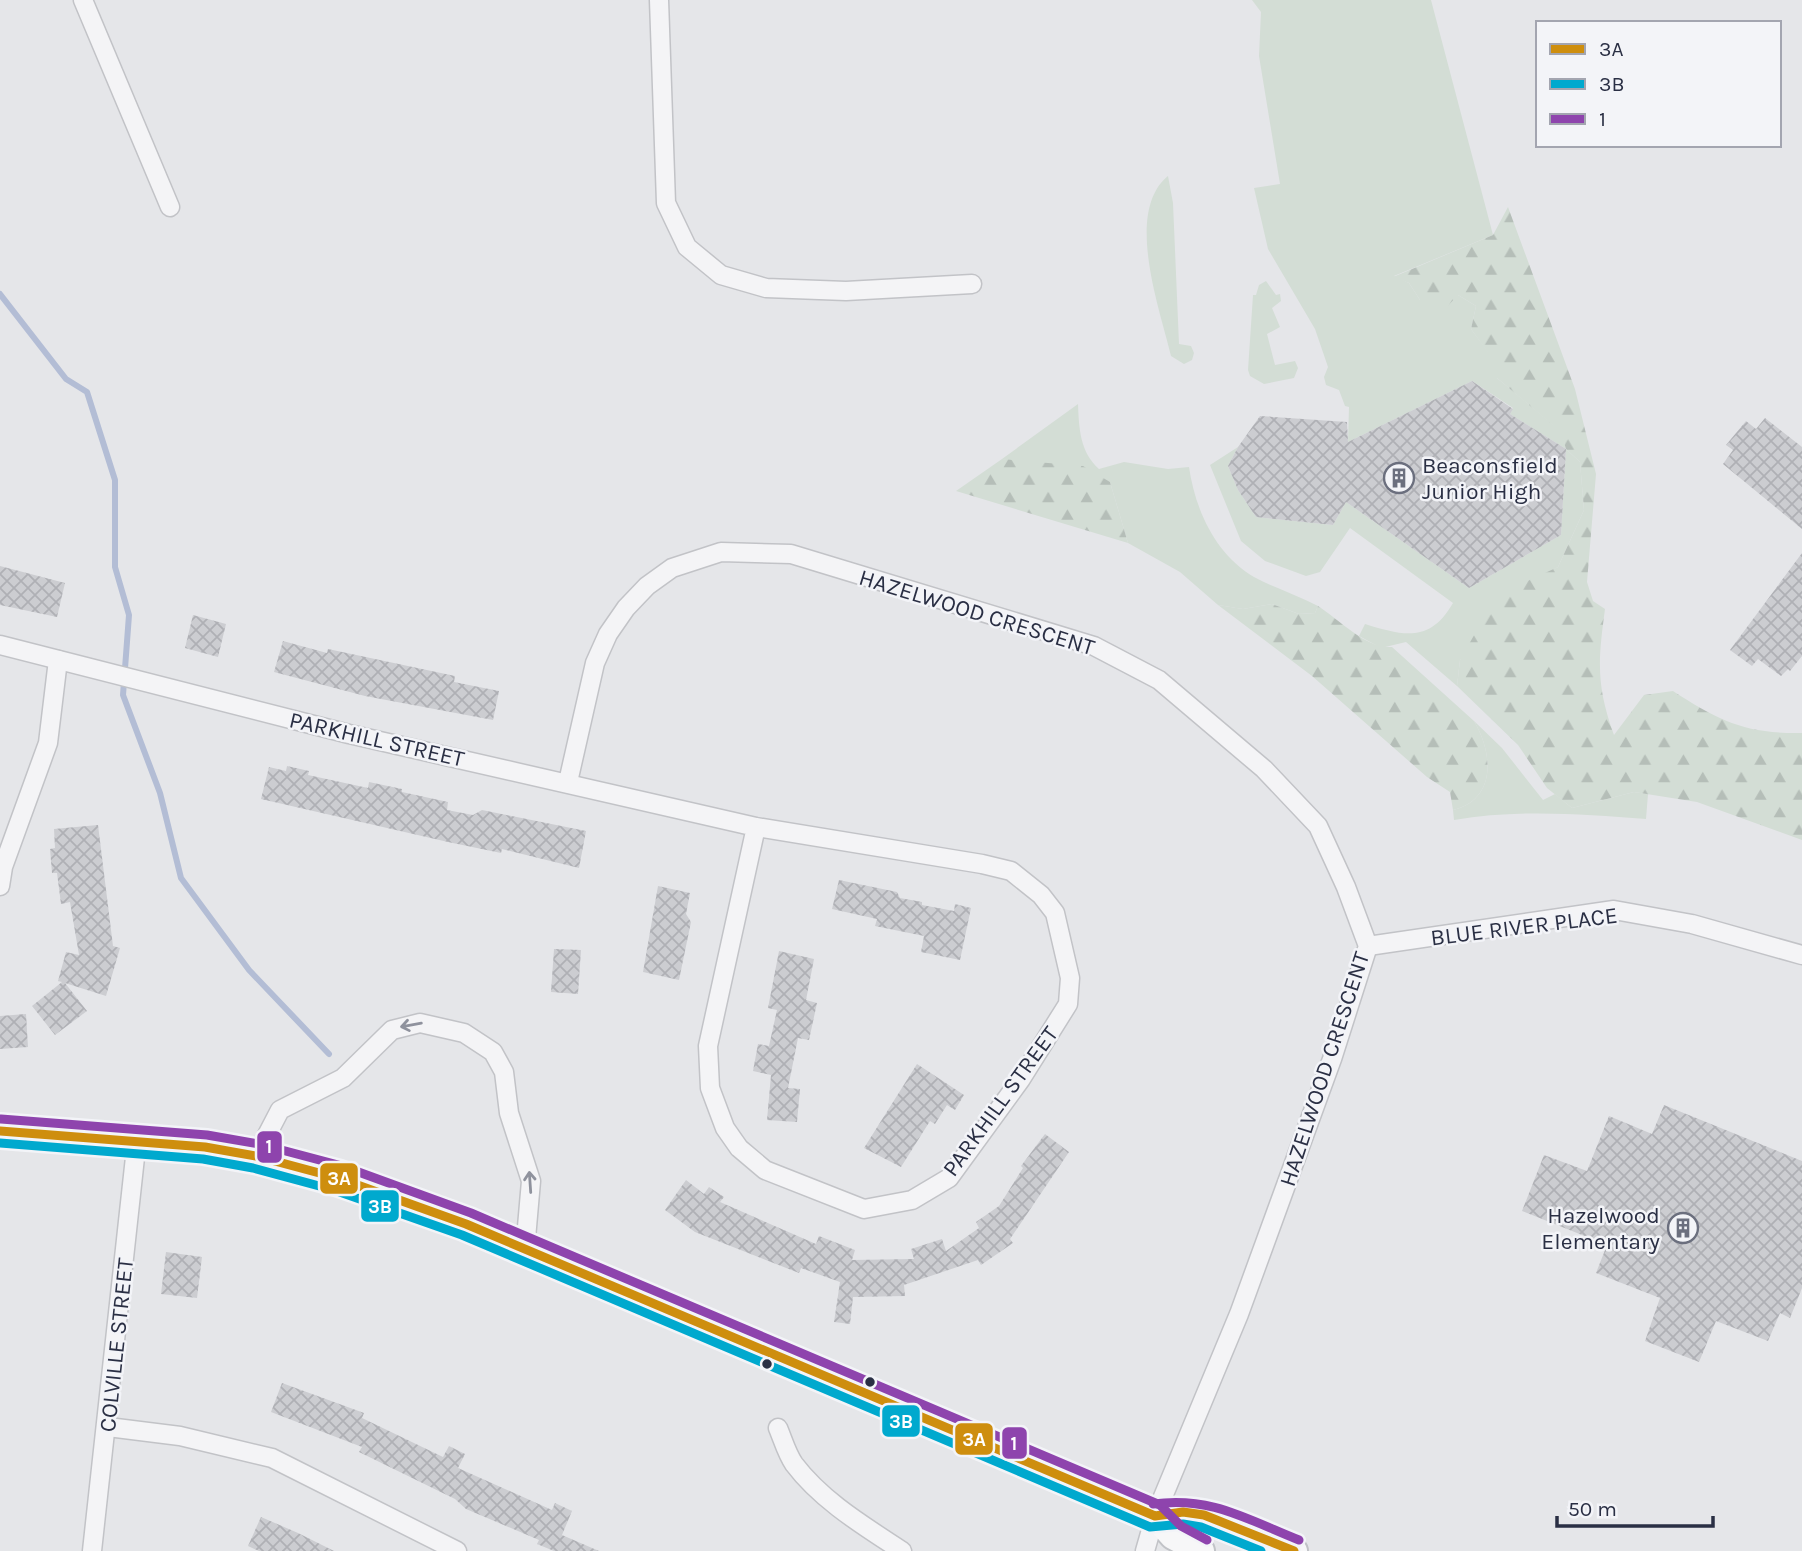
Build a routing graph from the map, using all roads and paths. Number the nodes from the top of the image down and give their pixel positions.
1 (83, 0) edge
2 (659, 0) edge
3 (170, 207) dead end
4 (972, 284) dead end
5 (0, 645) edge
6 (58, 660) junction
7 (568, 782) junction
8 (756, 827) junction
9 (0, 886) edge
10 (1368, 946) junction
11 (1802, 955) edge
12 (0, 1130) edge
13 (138, 1139) junction
14 (256, 1156) junction
15 (525, 1250) junction
16 (108, 1427) junction
17 (778, 1428) dead end
18 (1155, 1516) junction
19 (92, 1551) edge
20 (457, 1551) edge
21 (902, 1551) edge
22 (1145, 1551) edge
23 (1201, 1551) edge
24 (1294, 1551) edge

1 - 3 street
2 - 4 street
5 - 6 street, PARKHILL STREET
6 - 7 street, PARKHILL STREET
6 - 9 street
7 - 8 street, PARKHILL STREET
7 - 10 street, HAZELWOOD CRESCENT
8 - 8 street, PARKHILL STREET
10 - 11 street, BLUE RIVER PLACE
10 - 18 street, HAZELWOOD CRESCENT
12 - 13 main road
13 - 14 main road
13 - 16 street, COLVILLE STREET
14 - 15 main road
15 -> 14 street
15 - 18 main road
16 - 19 street, COLVILLE STREET
16 - 20 street
17 - 21 street
18 - 22 street, HAZELWOOD CRESCENT
18 - 23 main road
18 - 24 main road

